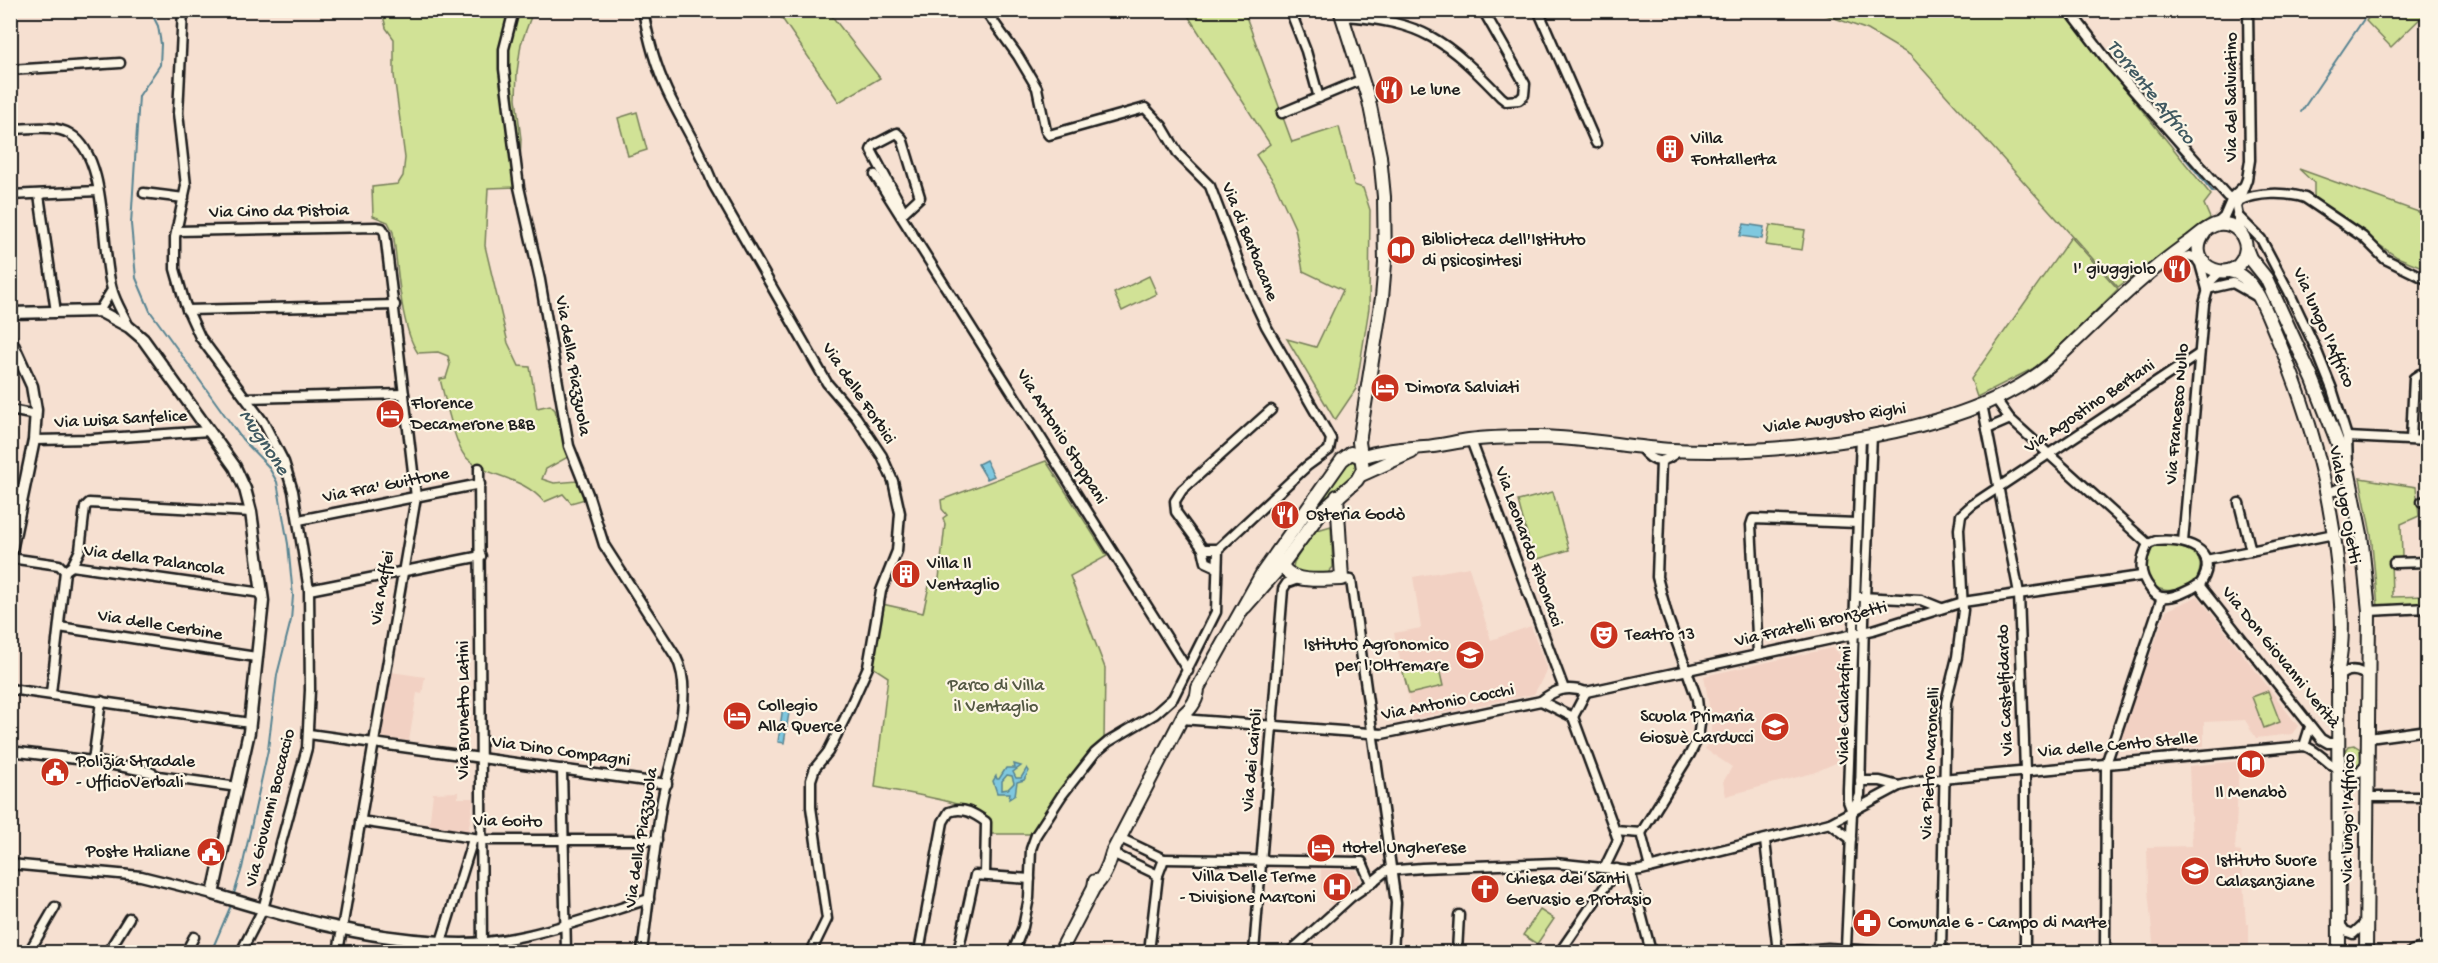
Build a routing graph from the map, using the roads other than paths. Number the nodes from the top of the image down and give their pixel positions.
1 (183, 10) edge
2 (514, 10) edge
3 (643, 10) edge
4 (985, 10) edge
5 (1290, 10) edge
6 (1483, 10) edge
7 (1538, 10) edge
8 (2069, 10) edge
9 (2248, 10) edge
10 (1341, 13) edge
11 (1365, 18) junction
12 (1347, 28) junction
13 (120, 63) dead end
14 (10, 70) edge
15 (1361, 73) junction
16 (1318, 98) junction
17 (1282, 112) dead end
18 (10, 129) edge
19 (1596, 143) dead end
20 (875, 175) dead end
21 (98, 190) junction
22 (144, 193) dead end
23 (10, 195) edge
24 (39, 195) junction
25 (184, 198) junction
26 (2236, 206) junction
27 (904, 217) junction
28 (382, 228) joint
29 (2208, 229) junction
30 (177, 231) junction
31 (2242, 234) junction
32 (2246, 248) junction
33 (2179, 249) junction
34 (2211, 264) junction
35 (2158, 265) junction
36 (2427, 280) edge
37 (2208, 286) junction
38 (112, 290) junction
39 (2258, 297) junction
40 (395, 305) junction
41 (187, 310) junction
42 (99, 311) junction
43 (56, 312) junction
44 (10, 314) edge
45 (129, 327) junction
46 (10, 338) edge
47 (2199, 354) junction
48 (2427, 377) edge
49 (404, 394) junction
50 (246, 398) junction
51 (1995, 398) junction
52 (1982, 404) junction
53 (10, 410) edge
54 (1271, 410) dead end
55 (36, 416) junction
56 (1361, 419) junction
57 (2010, 419) junction
58 (1988, 429) junction
59 (209, 431) junction
60 (1867, 436) junction
61 (2347, 437) junction
62 (2411, 439) junction
63 (33, 440) junction
64 (1471, 440) junction
65 (2427, 441) edge
66 (1424, 447) junction
67 (1640, 447) junction
68 (1680, 450) junction
69 (2048, 454) junction
70 (1361, 457) junction
71 (1342, 460) junction
72 (1661, 461) junction
73 (480, 468) dead end
74 (2348, 469) junction
75 (1361, 475) junction
76 (480, 484) junction
77 (1999, 487) junction
78 (2353, 493) junction
79 (2326, 494) junction
80 (416, 496) junction
81 (1337, 496) junction
82 (2239, 503) dead end
83 (251, 512) junction
84 (298, 520) junction
85 (1857, 523) junction
86 (2334, 534) junction
87 (2183, 542) junction
88 (2148, 544) junction
89 (1203, 549) junction
90 (1218, 549) junction
91 (1279, 550) junction
92 (2250, 551) junction
93 (481, 556) junction
94 (10, 557) edge
95 (2206, 560) junction
96 (2427, 562) edge
97 (2394, 563) dead end
98 (1281, 566) junction
99 (1217, 567) junction
100 (69, 568) junction
101 (403, 572) junction
102 (2141, 576) junction
103 (1298, 579) junction
104 (1346, 579) junction
105 (2199, 585) junction
106 (1258, 587) junction
107 (309, 590) junction
108 (262, 593) junction
109 (2019, 593) junction
110 (1854, 597) junction
111 (1865, 597) junction
112 (2162, 597) junction
113 (1963, 602) junction
114 (1941, 608) junction
115 (2427, 608) edge
116 (2369, 611) junction
117 (59, 627) junction
118 (1864, 632) junction
119 (1853, 634) junction
120 (1758, 653) junction
121 (256, 657) junction
122 (1686, 669) junction
123 (1188, 670) junction
124 (2338, 676) junction
125 (2369, 678) junction
126 (1184, 680) junction
127 (1199, 686) junction
128 (10, 689) edge
129 (1564, 689) junction
130 (1586, 692) junction
131 (51, 693) junction
132 (101, 701) junction
133 (1541, 701) junction
134 (1182, 717) junction
135 (1573, 717) junction
136 (250, 723) junction
137 (1273, 727) junction
138 (2310, 727) junction
139 (2427, 730) edge
140 (309, 734) junction
141 (1372, 734) junction
142 (2369, 738) junction
143 (372, 743) junction
144 (2339, 743) junction
145 (2304, 746) junction
146 (10, 751) edge
147 (480, 758) junction
148 (93, 761) junction
149 (2368, 762) junction
150 (2106, 764) junction
151 (562, 769) junction
152 (2340, 770) junction
153 (2025, 771) junction
154 (1945, 778) junction
155 (1860, 781) junction
156 (667, 784) junction
157 (1899, 786) junction
158 (238, 787) junction
159 (2427, 796) edge
160 (2367, 797) junction
161 (1852, 812) junction
162 (360, 821) junction
163 (1830, 823) junction
164 (1615, 831) junction
165 (1641, 833) junction
166 (1120, 838) junction
167 (477, 839) junction
168 (1851, 839) junction
169 (563, 840) junction
170 (657, 840) junction
171 (1765, 841) junction
172 (1112, 853) junction
173 (1164, 859) junction
174 (1261, 860) junction
175 (10, 864) edge
176 (1605, 867) junction
177 (1650, 868) junction
178 (1617, 869) junction
179 (1391, 870) junction
180 (1630, 871) junction
181 (985, 875) junction
182 (1158, 875) junction
183 (1030, 879) junction
184 (1371, 883) junction
185 (216, 895) junction
186 (649, 899) junction
187 (56, 907) dead end
188 (262, 909) junction
189 (1459, 915) dead end
190 (129, 918) dead end
191 (2365, 923) junction
192 (2339, 924) junction
193 (565, 925) junction
194 (342, 930) junction
195 (194, 937) dead end
196 (482, 941) junction
197 (439, 947) edge
198 (1846, 948) junction
199 (2427, 948) edge
200 (28, 952) edge
201 (108, 952) edge
202 (186, 952) edge
203 (242, 952) edge
204 (338, 952) edge
205 (482, 952) edge
206 (566, 952) edge
207 (642, 952) edge
208 (811, 952) edge
209 (918, 952) edge
210 (958, 952) edge
211 (1013, 952) edge
212 (1060, 952) edge
213 (1149, 952) edge
214 (1254, 952) edge
215 (1290, 952) edge
216 (1393, 952) edge
217 (1457, 952) edge
218 (1560, 952) edge
219 (1652, 952) edge
220 (1777, 952) edge
221 (1889, 952) edge
222 (1941, 952) edge
223 (2025, 952) edge
224 (2105, 952) edge
225 (2339, 952) edge
226 (2366, 952) edge
227 (2413, 952) edge

1 - 25 street, Via Giovanni Boccaccio
2 - 156 street, Via della Piazzuola
3 - 208 street, Via delle Forbici
4 - 90 street, Via di Barbacane
5 - 16 street
6 - 11 street
7 - 19 street
8 - 26 street, Via lungo l'Affrico
9 - 26 street, Via del Salviatino
10 - 11 street
10 - 12 main road
11 - 12 street
12 - 15 main road
13 - 14 street
15 - 16 street
15 - 56 main road
16 - 17 street
18 - 21 street
20 - 27 street, Via Antonio Stoppani
21 - 24 street
21 - 38 street
22 - 25 street
23 - 24 street
24 - 43 street
25 - 30 street, Via Giovanni Boccaccio
26 - 29 street
26 - 31 street, Via lungo l'Affrico
26 - 36 street
26 - 61 street, Via lungo l'Affrico
27 - 27 street, Via Antonio Stoppani
27 - 123 street, Via Antonio Stoppani
28 - 30 street, Via Cino da Pistoia
28 - 40 street, Via Maffei
29 - 31 main road
29 - 33 main road, Viale Augusto Righi
29 - 34 main road
30 - 41 street, Via Giovanni Boccaccio
31 - 32 main road, Via lungo l'Affrico
32 - 34 main road
32 - 74 main road, Via lungo l'Affrico
33 - 34 main road
33 - 35 main road, Viale Augusto Righi
34 - 35 street, Viale Augusto Righi
34 - 37 street, Via Francesco Nullo
34 - 39 main road, Viale Ugo Ojetti
35 - 51 main road, Viale Augusto Righi
37 - 39 street
37 - 47 street, Via Francesco Nullo
38 - 42 street
38 - 45 street
39 - 79 main road, Viale Ugo Ojetti
40 - 41 street
40 - 49 street, Via Maffei
41 - 50 street, Via Giovanni Boccaccio
42 - 43 street
42 - 45 street
43 - 44 street
45 - 59 street
46 - 55 street
47 - 69 street, Via Agostino Bertani
47 - 87 street, Via Francesco Nullo
48 - 62 street
49 - 50 street
49 - 80 street, Via Maffei
50 - 84 street, Via Giovanni Boccaccio
51 - 52 main road, Viale Augusto Righi
51 - 57 street
52 - 58 street, Via Castelfidardo
52 - 60 main road, Viale Augusto Righi
53 - 55 street
54 - 89 street
55 - 63 street
56 - 70 main road
56 - 71 main road
57 - 58 street
57 - 69 street
58 - 77 street, Via Castelfidardo
59 - 63 street, Via Luisa Sanfelice
59 - 83 street
60 - 68 main road, Viale Augusto Righi
60 - 85 street, Viale Calatafimi
60 - 111 street, Viale Calatafimi
61 - 62 street
61 - 74 street, Via lungo l'Affrico
62 - 65 street
63 - 94 street
64 - 66 main road, Viale Augusto Righi
64 - 67 main road, Viale Augusto Righi
64 - 129 street, Via Leonardo Fibonacci
66 - 70 main road, Viale Augusto Righi
66 - 75 main road, Viale Augusto Righi
67 - 68 main road, Viale Augusto Righi
67 - 72 street, Viale Augusto Righi
68 - 72 street, Viale Augusto Righi
69 - 77 street, Via Agostino Bertani
69 - 88 street
70 - 71 main road, Viale Augusto Righi
70 - 75 main road
71 - 91 main road
72 - 122 street
73 - 76 street, Via Brunetto Latini
74 - 78 main road, Via lungo l'Affrico
75 - 81 main road, Viale Augusto Righi
76 - 80 street, Via Fra' Guittone
76 - 93 street, Via Brunetto Latini
77 - 109 street, Via Castelfidardo
77 - 113 street, Via Pietro Maroncelli
78 - 79 street
78 - 116 main road, Via lungo l'Affrico
79 - 86 main road, Viale Ugo Ojetti
80 - 84 street, Via Fra' Guittone
80 - 101 street, Via Maffei
81 - 98 main road, Viale Augusto Righi
81 - 104 main road
82 - 92 street
83 - 100 street
83 - 108 street
84 - 107 street, Via Giovanni Boccaccio
85 - 110 street, Viale Calatafimi
85 - 120 street
86 - 92 street
86 - 124 main road, Viale Ugo Ojetti
87 - 88 street
87 - 95 street
88 - 102 street
89 - 90 street
89 - 99 street
90 - 99 street
91 - 98 main road
91 - 106 main road
92 - 95 street
93 - 101 street
93 - 147 street, Via Brunetto Latini
94 - 100 street, Via della Palancola
95 - 105 street
96 - 97 street
98 - 103 main road
98 - 106 main road, Viale Augusto Righi
99 - 123 street
100 - 108 street, Via della Palancola
100 - 117 street
101 - 107 street
101 - 143 street, Via Maffei
102 - 109 street, Via Fratelli Bronzetti
102 - 112 street
103 - 104 main road
103 - 106 street
103 - 137 street, Via dei Cairoli
104 - 141 street
105 - 112 street
105 - 138 street, Via Don Giovanni Verità
106 - 127 main road
107 - 140 street, Via Giovanni Boccaccio
108 - 121 street
109 - 113 street, Via Fratelli Bronzetti
109 - 153 street, Via Castelfidardo
110 - 111 street
110 - 119 street, Viale Calatafimi
111 - 114 street, Via Fratelli Bronzetti
111 - 118 street, Viale Calatafimi
112 - 150 street
113 - 114 street, Via Fratelli Bronzetti
113 - 154 street, Via Pietro Maroncelli
114 - 118 street, Via Fratelli Bronzetti
115 - 116 street
116 - 125 main road, Via lungo l'Affrico
117 - 121 street, Via delle Cerbine
117 - 131 street
118 - 119 street, Via Fratelli Bronzetti
118 - 155 street, Viale Calatafimi
119 - 120 street, Via Fratelli Bronzetti
119 - 161 street, Viale Calatafimi
120 - 122 street, Via Fratelli Bronzetti
121 - 136 street
122 - 130 street, Via Fratelli Bronzetti
122 - 165 street
123 - 126 street
124 - 125 street
124 - 144 main road, Viale Ugo Ojetti
125 - 142 main road, Via lungo l'Affrico
126 - 127 street
126 - 183 street
127 - 134 main road
128 - 131 street
129 - 130 street
129 - 133 street, Via Antonio Cocchi
130 - 135 street
131 - 132 street
132 - 136 street
132 - 148 street
133 - 135 street
133 - 141 street, Via Antonio Cocchi
134 - 137 street, Via Antonio Cocchi
134 - 166 main road
135 - 164 street
136 - 158 street
137 - 141 street, Via Antonio Cocchi
137 - 174 street, Via dei Cairoli
138 - 144 street, Via Don Giovanni Verità
138 - 145 street
139 - 142 street
140 - 143 street, Via Dino Compagni
140 - 188 street, Via Giovanni Boccaccio
141 - 179 street
142 - 149 main road, Via lungo l'Affrico
143 - 147 street, Via Dino Compagni
143 - 162 street, Via Maffei
144 - 152 main road, Viale Ugo Ojetti
145 - 150 street, Via delle Cento Stelle
145 - 152 street
146 - 148 street
147 - 151 street, Via Dino Compagni
147 - 167 street, Via Brunetto Latini
148 - 158 street
149 - 152 street, Via lungo l'Affrico
149 - 160 main road, Via lungo l'Affrico
150 - 153 street, Via delle Cento Stelle
150 - 224 street
151 - 156 street, Via Dino Compagni
151 - 169 street
152 - 192 main road, Viale Ugo Ojetti
153 - 154 street, Via delle Cento Stelle
153 - 223 street, Via Castelfidardo
154 - 157 street, Via delle Cento Stelle
154 - 222 street, Via Pietro Maroncelli
155 - 157 street, Via delle Cento Stelle
155 - 161 street, Viale Calatafimi
156 - 170 street, Via della Piazzuola
157 - 161 street, Via delle Cento Stelle
158 - 185 street
159 - 160 street
160 - 191 main road, Via lungo l'Affrico
161 - 163 street, Via delle Cento Stelle
161 - 168 street, Viale Calatafimi
162 - 167 street, Via Goito
162 - 194 street, Via Maffei
163 - 168 street
163 - 171 street, Via delle Cento Stelle
164 - 165 street
164 - 176 street
165 - 177 street
166 - 172 main road
166 - 173 street
167 - 169 street, Via Goito
167 - 196 street, Via Brunetto Latini
167 - 197 street
168 - 198 street, Viale Calatafimi
169 - 170 street, Via Goito
169 - 193 street
170 - 186 street, Via della Piazzuola
171 - 177 street, Via delle Cento Stelle
171 - 220 street
172 - 182 street
172 - 212 main road
173 - 174 street
173 - 182 street
174 - 184 street
174 - 214 street, Via dei Cairoli
175 - 185 street
176 - 178 street, Via delle Cento Stelle
176 - 179 street, Via delle Cento Stelle
177 - 180 street, Via delle Cento Stelle
178 - 180 street, Via delle Cento Stelle
178 - 218 street
179 - 184 street
179 - 216 street
180 - 219 street
181 - 183 street
181 - 209 street
181 - 210 street
182 - 213 street
183 - 211 street
184 - 215 street
185 - 188 street
186 - 193 street
186 - 207 street, Via della Piazzuola
187 - 200 street
188 - 194 street
188 - 203 street, Via Giovanni Boccaccio
189 - 217 street
190 - 201 street
191 - 192 street
191 - 226 main road, Via lungo l'Affrico
192 - 225 main road, Viale Ugo Ojetti
193 - 196 street
193 - 206 street
194 - 197 street
194 - 204 street, Via Maffei
195 - 202 street
196 - 197 street
196 - 205 street, Via Brunetto Latini
198 - 220 street
198 - 221 street
199 - 227 main road

